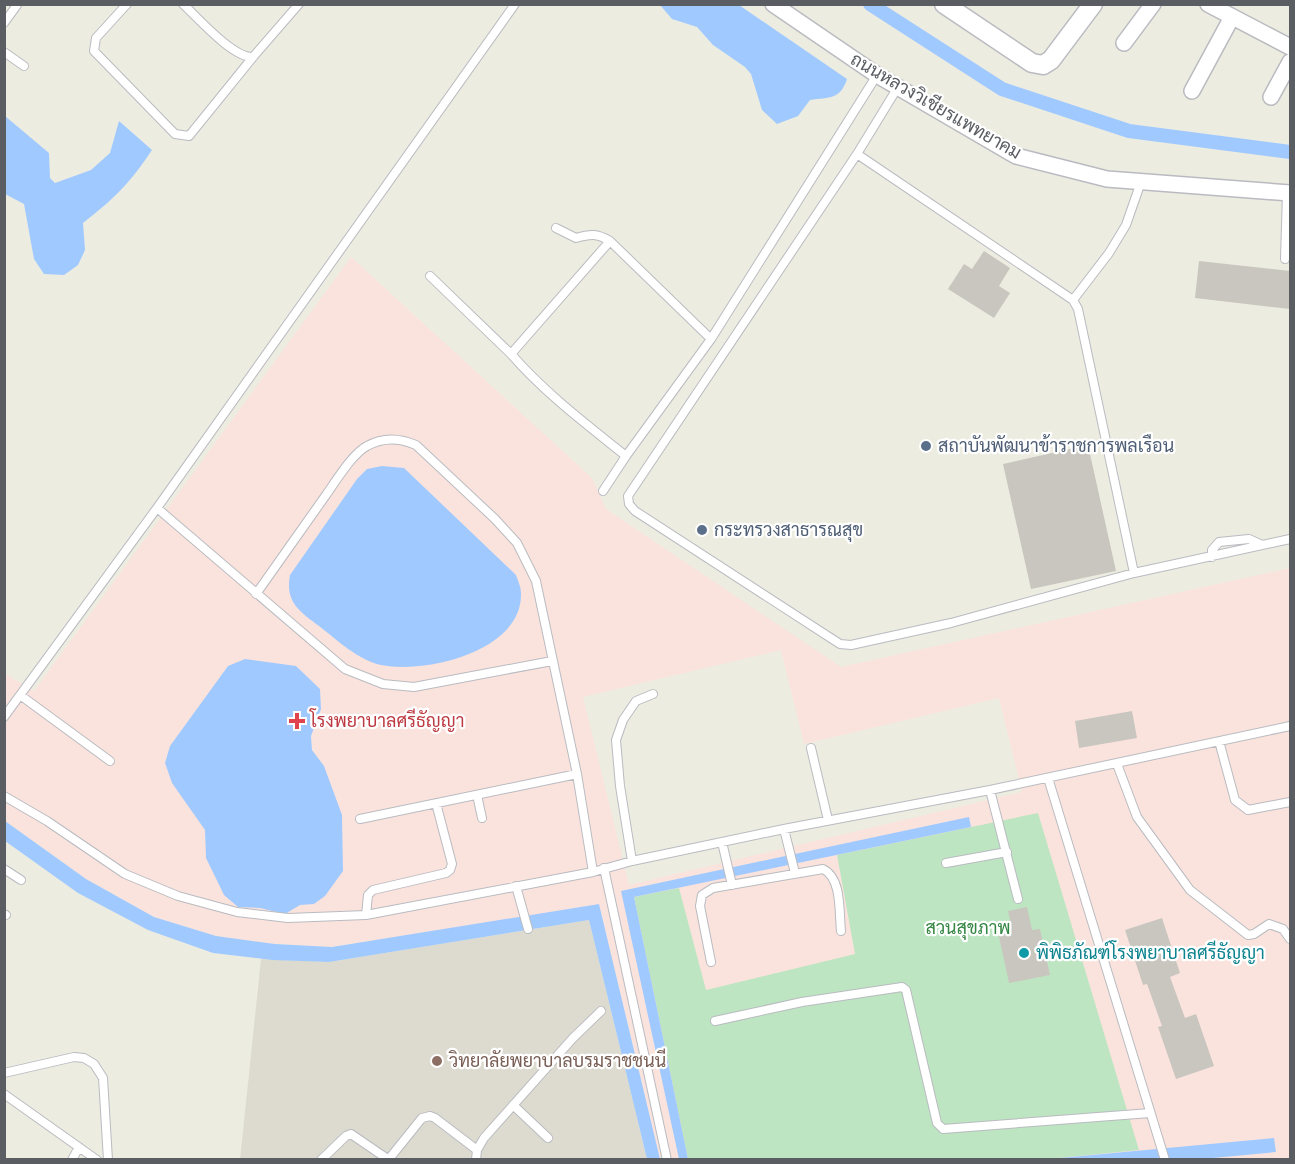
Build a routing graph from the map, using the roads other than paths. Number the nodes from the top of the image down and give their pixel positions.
1 (127, 4) edge
2 (183, 4) edge
3 (299, 4) edge
4 (515, 4) edge
5 (773, 4) edge
6 (944, 4) edge
7 (1093, 4) edge
8 (1153, 4) edge
9 (1208, 4) edge
10 (17, 5) edge
11 (1232, 17) junction
12 (4, 23) edge
13 (1124, 43) dead end
14 (1290, 47) edge
15 (4, 52) edge
16 (253, 57) junction
17 (1290, 62) edge
18 (24, 66) dead end
19 (877, 75) junction
20 (898, 87) junction
21 (1192, 91) dead end
22 (1271, 97) dead end
23 (857, 154) junction
24 (1142, 182) junction
25 (1289, 193) edge
26 (556, 228) dead end
27 (610, 242) junction
28 (1285, 259) dead end
29 (430, 276) dead end
30 (1073, 300) junction
31 (711, 339) junction
32 (511, 354) junction
33 (626, 456) junction
34 (603, 491) dead end
35 (157, 508) junction
36 (1290, 538) edge
37 (1262, 545) junction
38 (1212, 556) junction
39 (1134, 573) junction
40 (256, 594) junction
41 (552, 661) junction
42 (653, 694) dead end
43 (21, 695) junction
44 (4, 717) edge
45 (1290, 726) edge
46 (1219, 741) junction
47 (811, 748) dead end
48 (110, 761) dead end
49 (1117, 764) junction
50 (576, 774) junction
51 (1048, 778) junction
52 (990, 790) junction
53 (477, 795) junction
54 (4, 796) edge
55 (1290, 802) edge
56 (436, 803) junction
57 (482, 818) dead end
58 (360, 819) dead end
59 (828, 820) junction
60 (784, 829) junction
61 (722, 842) junction
62 (1007, 852) junction
63 (632, 861) junction
64 (946, 863) dead end
65 (604, 868) junction
66 (4, 869) edge
67 (794, 870) junction
68 (593, 872) junction
69 (21, 880) dead end
70 (732, 883) junction
71 (516, 890) junction
72 (1018, 899) dead end
73 (366, 915) junction
74 (528, 930) dead end
75 (841, 931) dead end
76 (1290, 939) edge
77 (711, 962) dead end
78 (601, 1011) dead end
79 (715, 1021) dead end
80 (4, 1073) edge
81 (4, 1094) edge
82 (513, 1106) junction
83 (1150, 1113) junction
84 (548, 1138) dead end
85 (79, 1147) junction
86 (477, 1150) junction
87 (389, 1159) edge
88 (72, 1160) edge
89 (97, 1160) edge
90 (108, 1160) edge
91 (321, 1160) edge
92 (476, 1160) edge
93 (667, 1160) edge
94 (1165, 1160) edge

1 - 16 lane
2 - 16 lane
3 - 16 lane
4 - 35 lane
5 - 19 street, ถนนหลวงวิเชียรแพทยาคม
6 - 7 street
8 - 13 street
9 - 11 street
10 - 12 lane
11 - 14 street
11 - 21 street
15 - 18 lane
17 - 22 street
19 - 20 street, ถนนหลวงวิเชียรแพทยาคม
19 - 31 lane
20 - 23 lane
20 - 24 street, ถนนหลวงวิเชียรแพทยาคม
23 - 30 lane
23 - 39 lane
24 - 25 street, ถนนหลวงวิเชียรแพทยาคม
24 - 30 lane
25 - 28 lane
26 - 27 lane
27 - 31 lane
27 - 32 lane
29 - 32 lane
30 - 39 lane
31 - 33 lane
32 - 33 lane
33 - 34 lane
35 - 40 lane
35 - 43 lane
36 - 37 lane
37 - 38 lane
37 - 38 lane
38 - 39 lane
40 - 41 lane
40 - 41 lane
41 - 50 lane
42 - 63 lane
43 - 44 lane
43 - 48 lane
45 - 46 lane
46 - 49 lane
46 - 55 lane
47 - 59 lane
49 - 51 lane
49 - 76 lane
50 - 53 lane
50 - 68 lane
51 - 52 lane
51 - 83 lane
52 - 59 lane
52 - 62 lane
53 - 56 lane
53 - 57 lane
54 - 73 lane
56 - 58 lane
56 - 73 lane
59 - 60 lane
60 - 61 lane
60 - 67 lane
61 - 63 lane
61 - 70 lane
62 - 64 lane
62 - 72 lane
63 - 65 lane
65 - 68 lane
65 - 93 lane
66 - 69 lane
67 - 70 lane
67 - 75 lane
68 - 71 lane
70 - 77 lane
71 - 73 lane
71 - 74 lane
78 - 82 lane
79 - 83 lane
80 - 90 lane
81 - 85 lane
82 - 84 lane
82 - 86 lane
83 - 94 lane
85 - 88 lane
85 - 89 lane
86 - 87 lane
86 - 92 lane
87 - 91 lane

